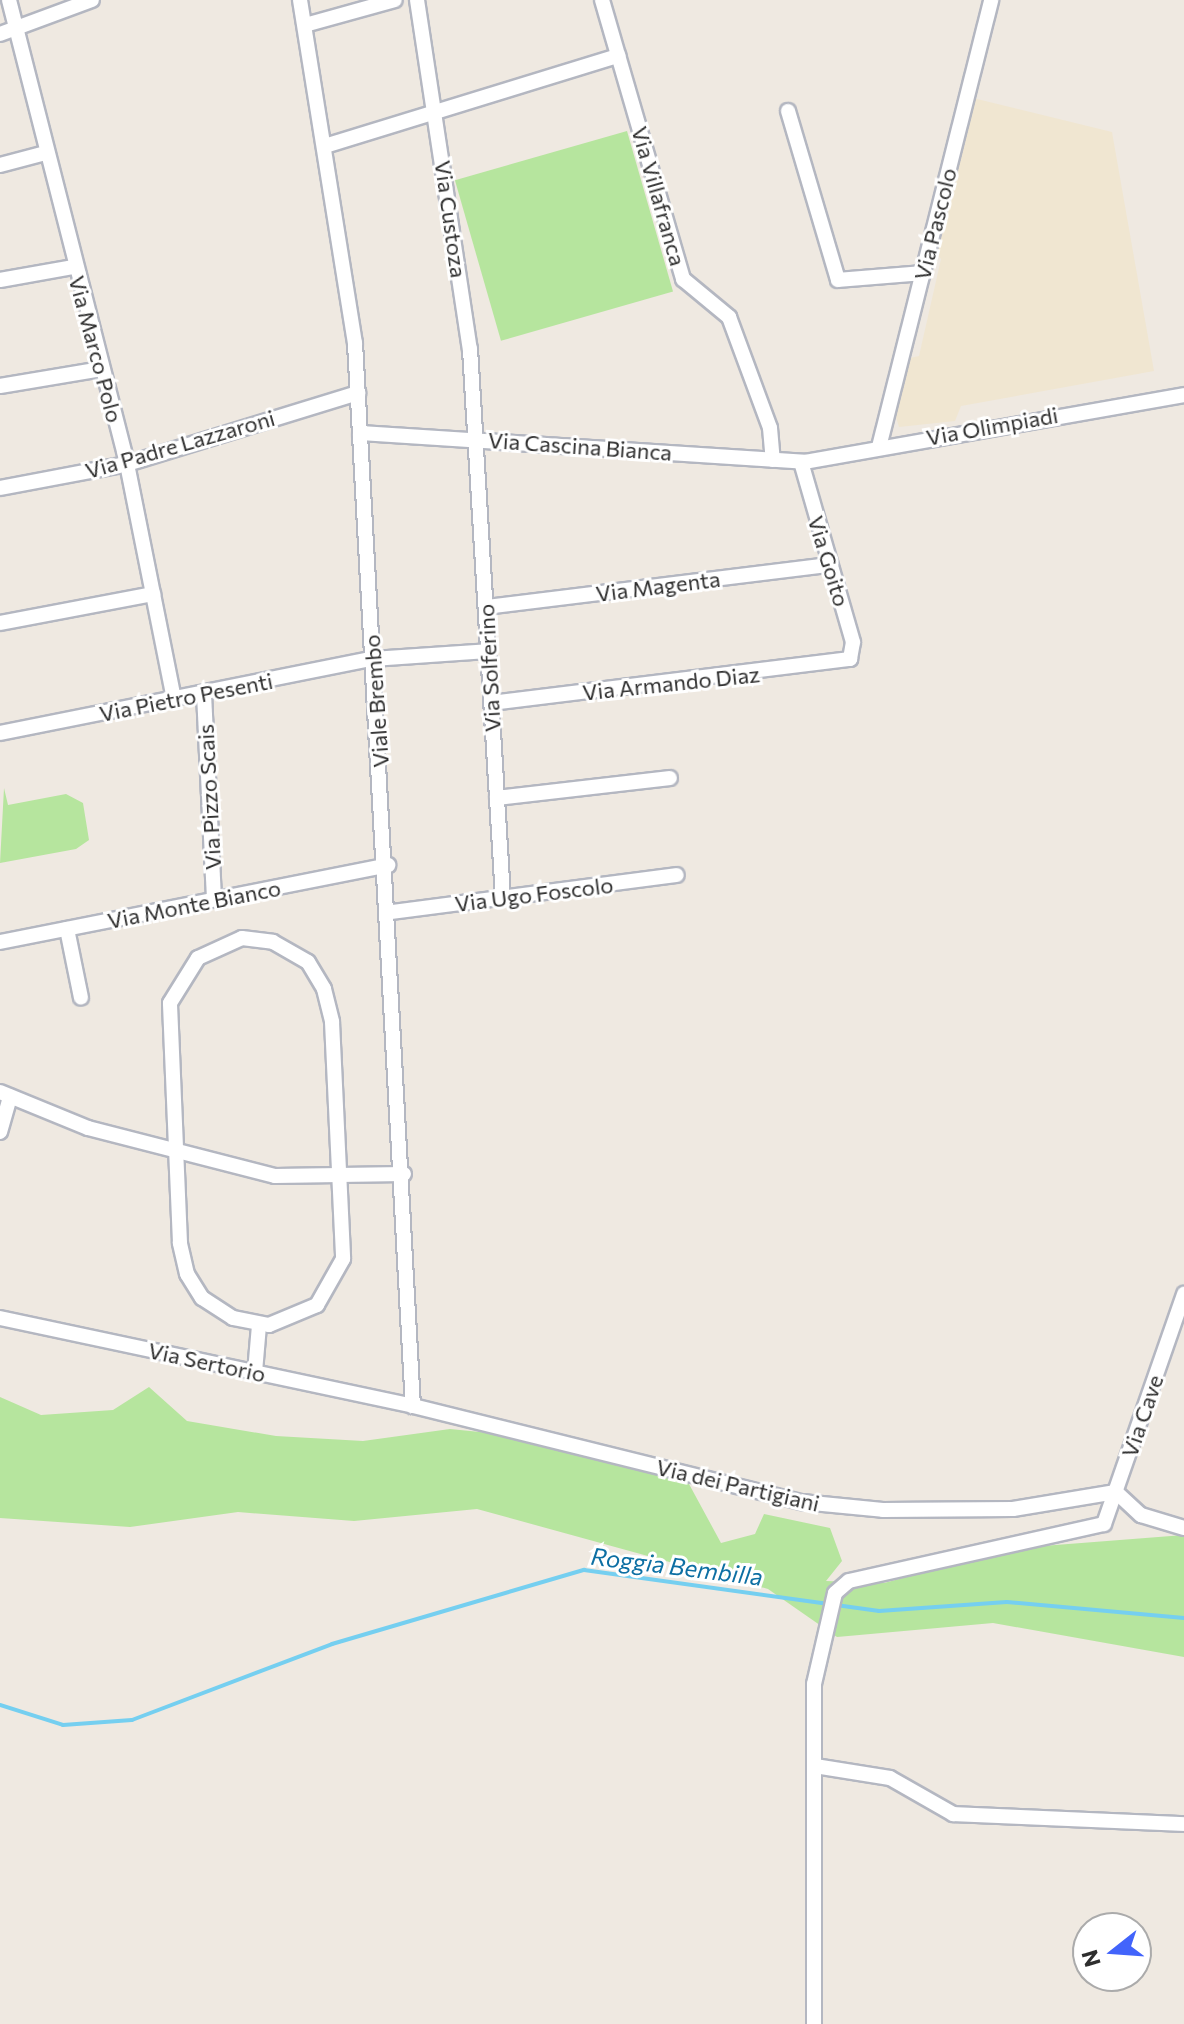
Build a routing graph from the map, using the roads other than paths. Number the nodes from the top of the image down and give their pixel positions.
1 (9, 0) edge
2 (92, 0) edge
3 (300, 0) edge
4 (395, 0) edge
5 (417, 0) edge
6 (602, 0) edge
7 (991, 0) edge
8 (305, 25) junction
9 (15, 28) junction
10 (0, 34) edge
11 (618, 56) junction
12 (788, 111) dead end
13 (435, 113) junction
14 (325, 146) junction
15 (45, 153) junction
16 (0, 165) edge
17 (74, 267) junction
18 (923, 273) junction
19 (0, 280) edge
20 (102, 369) junction
21 (0, 386) edge
22 (358, 393) junction
23 (1184, 395) edge
24 (360, 433) junction
25 (476, 439) junction
26 (879, 447) junction
27 (773, 460) junction
28 (801, 462) junction
29 (127, 464) junction
30 (0, 488) edge
31 (830, 565) junction
32 (153, 594) junction
33 (486, 607) junction
34 (0, 623) edge
35 (488, 651) junction
36 (372, 659) junction
37 (850, 659) joint
38 (204, 694) junction
39 (174, 699) junction
40 (491, 703) junction
41 (0, 733) edge
42 (670, 778) dead end
43 (497, 798) junction
44 (388, 865) junction
45 (677, 875) dead end
46 (503, 898) junction
47 (214, 899) junction
48 (392, 912) junction
49 (67, 929) junction
50 (0, 942) edge
51 (81, 998) dead end
52 (5, 1094) edge
53 (0, 1132) edge
54 (174, 1150) junction
55 (404, 1174) junction
56 (341, 1179) junction
57 (1184, 1294) edge
58 (0, 1318) edge
59 (259, 1325) junction
60 (255, 1372) junction
61 (413, 1406) junction
62 (1116, 1492) junction
63 (1184, 1528) edge
64 (815, 1766) junction
65 (1184, 1824) edge
66 (814, 2024) edge

1 - 9 street, Via Marco Polo
2 - 9 street
3 - 8 street, Viale Brembo
4 - 8 street
5 - 13 street, Via Custoza
6 - 11 street, Via Villafranca
7 - 18 street, Via Pascolo
8 - 14 street, Viale Brembo
9 - 10 street
9 - 15 street, Via Marco Polo
11 - 13 street
11 - 27 street, Via Villafranca
12 - 18 street
13 - 14 street
13 - 25 street, Via Custoza
14 - 22 street, Viale Brembo
15 - 16 street
15 - 17 street, Via Marco Polo
17 - 19 street
17 - 20 street, Via Marco Polo
18 - 26 street, Via Pascolo
20 - 21 street
20 - 29 street, Via Marco Polo
22 - 24 street, Viale Brembo
22 - 29 street, Via Padre Lazzaroni
23 - 26 street, Via Olimpiadi
24 - 25 street, Via Cascina Bianca
24 - 36 street, Viale Brembo
25 - 27 street, Via Cascina Bianca
25 - 33 street, Via Solferino
26 - 28 street, Via Olimpiadi
27 - 28 street, Via Cascina Bianca
28 - 31 street, Via Goito
29 - 30 street, Via Padre Lazzaroni
29 - 32 street, Via Marco Polo
31 - 33 street, Via Magenta
31 - 37 street, Via Goito
32 - 34 street
32 - 39 street, Via Marco Polo
33 - 35 street, Via Solferino
35 - 36 street, Via Pietro Pesenti
35 - 40 street, Via Solferino
36 - 38 street, Via Pietro Pesenti
36 - 44 street, Viale Brembo
37 - 40 street, Via Armando Diaz
38 - 39 street, Via Pietro Pesenti
38 - 47 street, Via Pizzo Scais
39 - 41 street, Via Pietro Pesenti
40 - 43 street, Via Solferino
42 - 43 street
43 - 46 street, Via Solferino
44 - 47 street, Via Monte Bianco
44 - 48 street, Viale Brembo
45 - 46 street, Via Ugo Foscolo
46 - 48 street, Via Ugo Foscolo
47 - 49 street, Via Monte Bianco
48 - 55 street, Viale Brembo
49 - 50 street, Via Monte Bianco
49 - 51 street
52 - 53 street
52 - 54 street
54 - 56 street
54 - 56 street
54 - 59 street
55 - 56 street
55 - 61 street, Viale Brembo
56 - 59 street
57 - 62 street, Via Cave
58 - 60 street, Via Sertorio
59 - 60 street
60 - 61 street, Via Sertorio
61 - 62 street, Via dei Partigiani
62 - 63 street
62 - 64 street, Via Cave
64 - 65 street
64 - 66 street

